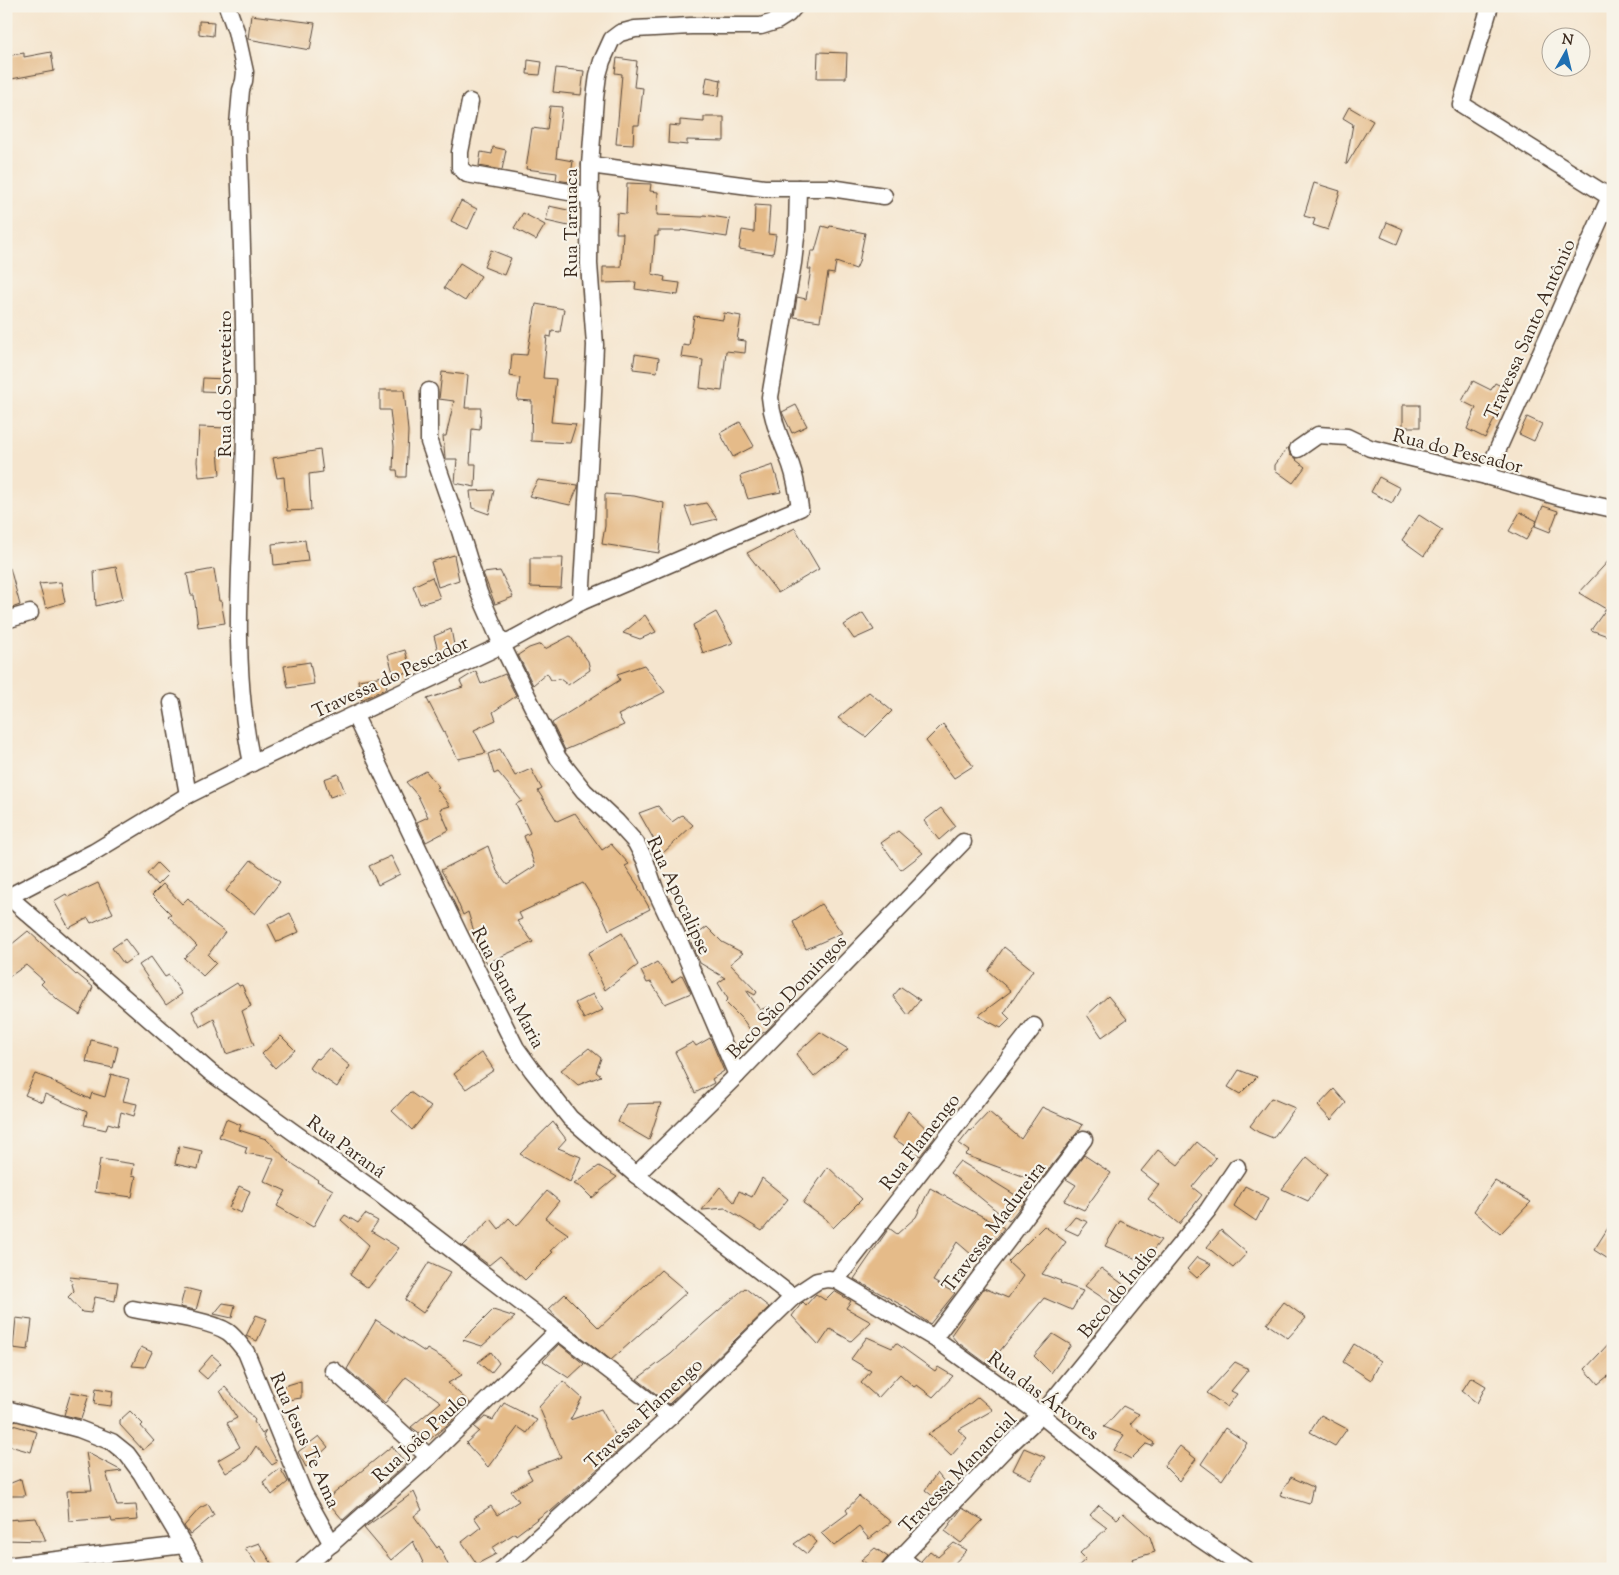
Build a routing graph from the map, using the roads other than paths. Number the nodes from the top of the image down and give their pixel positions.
1 (228, 6) edge
2 (795, 6) edge
3 (1490, 6) edge
4 (470, 102) dead end
5 (590, 165) junction
6 (798, 188) junction
7 (591, 196) junction
8 (884, 196) dead end
9 (1611, 196) edge
10 (430, 391) dead end
11 (1298, 449) dead end
12 (1486, 476) junction
13 (1613, 509) edge
14 (581, 602) junction
15 (30, 613) dead end
16 (6, 620) edge
17 (502, 645) junction
18 (172, 703) dead end
19 (355, 716) junction
20 (252, 763) junction
21 (188, 795) junction
22 (963, 842) dead end
23 (7, 897) edge
24 (1034, 1026) dead end
25 (737, 1075) junction
26 (1084, 1139) dead end
27 (1238, 1167) dead end
28 (636, 1175) junction
29 (836, 1280) junction
30 (793, 1297) junction
31 (132, 1309) dead end
32 (558, 1331) junction
33 (934, 1338) junction
34 (333, 1370) dead end
35 (6, 1409) edge
36 (1041, 1415) junction
37 (670, 1417) junction
38 (429, 1457) junction
39 (332, 1544) junction
40 (184, 1546) junction
41 (901, 1557) junction
42 (6, 1566) edge
43 (198, 1569) edge
44 (303, 1569) edge
45 (503, 1569) edge
46 (890, 1569) edge
47 (915, 1569) edge
48 (1244, 1569) edge

1 - 20 street, Rua do Sorveteiro
2 - 5 street, Rua Tarauaca
3 - 9 street, Travessa Santo Antônio
4 - 7 street
5 - 6 street
5 - 7 street, Rua Tarauaca
6 - 8 street
6 - 14 street, Travessa do Pescador
7 - 14 street, Rua Tarauaca
9 - 12 street, Travessa Santo Antônio
10 - 17 street, Rua Apocalipse
11 - 12 street, Rua do Pescador
12 - 13 street, Rua do Pescador
14 - 17 street, Travessa do Pescador
15 - 16 street
17 - 19 street, Travessa do Pescador
17 - 25 street, Rua Apocalipse
18 - 21 street
19 - 20 street, Travessa do Pescador
19 - 28 street, Rua Santa Maria
20 - 21 street, Travessa do Pescador
21 - 23 street, Travessa do Pescador
22 - 25 street, Beco São Domingos
23 - 32 street, Rua Paraná
24 - 29 street, Rua Flamengo
25 - 28 street, Beco São Domingos
26 - 33 street, Travessa Madureira
27 - 36 street, Beco do Índio
28 - 30 street, Rua Santa Maria
29 - 30 street, Travessa Flamengo
29 - 33 street, Rua das Árvores
30 - 37 street, Travessa Flamengo
31 - 39 street, Rua Jesus Te Ama
32 - 37 street, Rua Paraná
32 - 38 street, Rua João Paulo
33 - 36 street, Rua das Árvores
34 - 38 street
35 - 40 street
36 - 41 street, Travessa Manancial
36 - 48 street, Rua das Árvores
37 - 45 street, Travessa Flamengo
38 - 39 street, Rua João Paulo
39 - 44 street, Rua João Paulo
40 - 42 street
40 - 43 street
41 - 46 street, Travessa Manancial
41 - 47 street, Travessa Manancial

